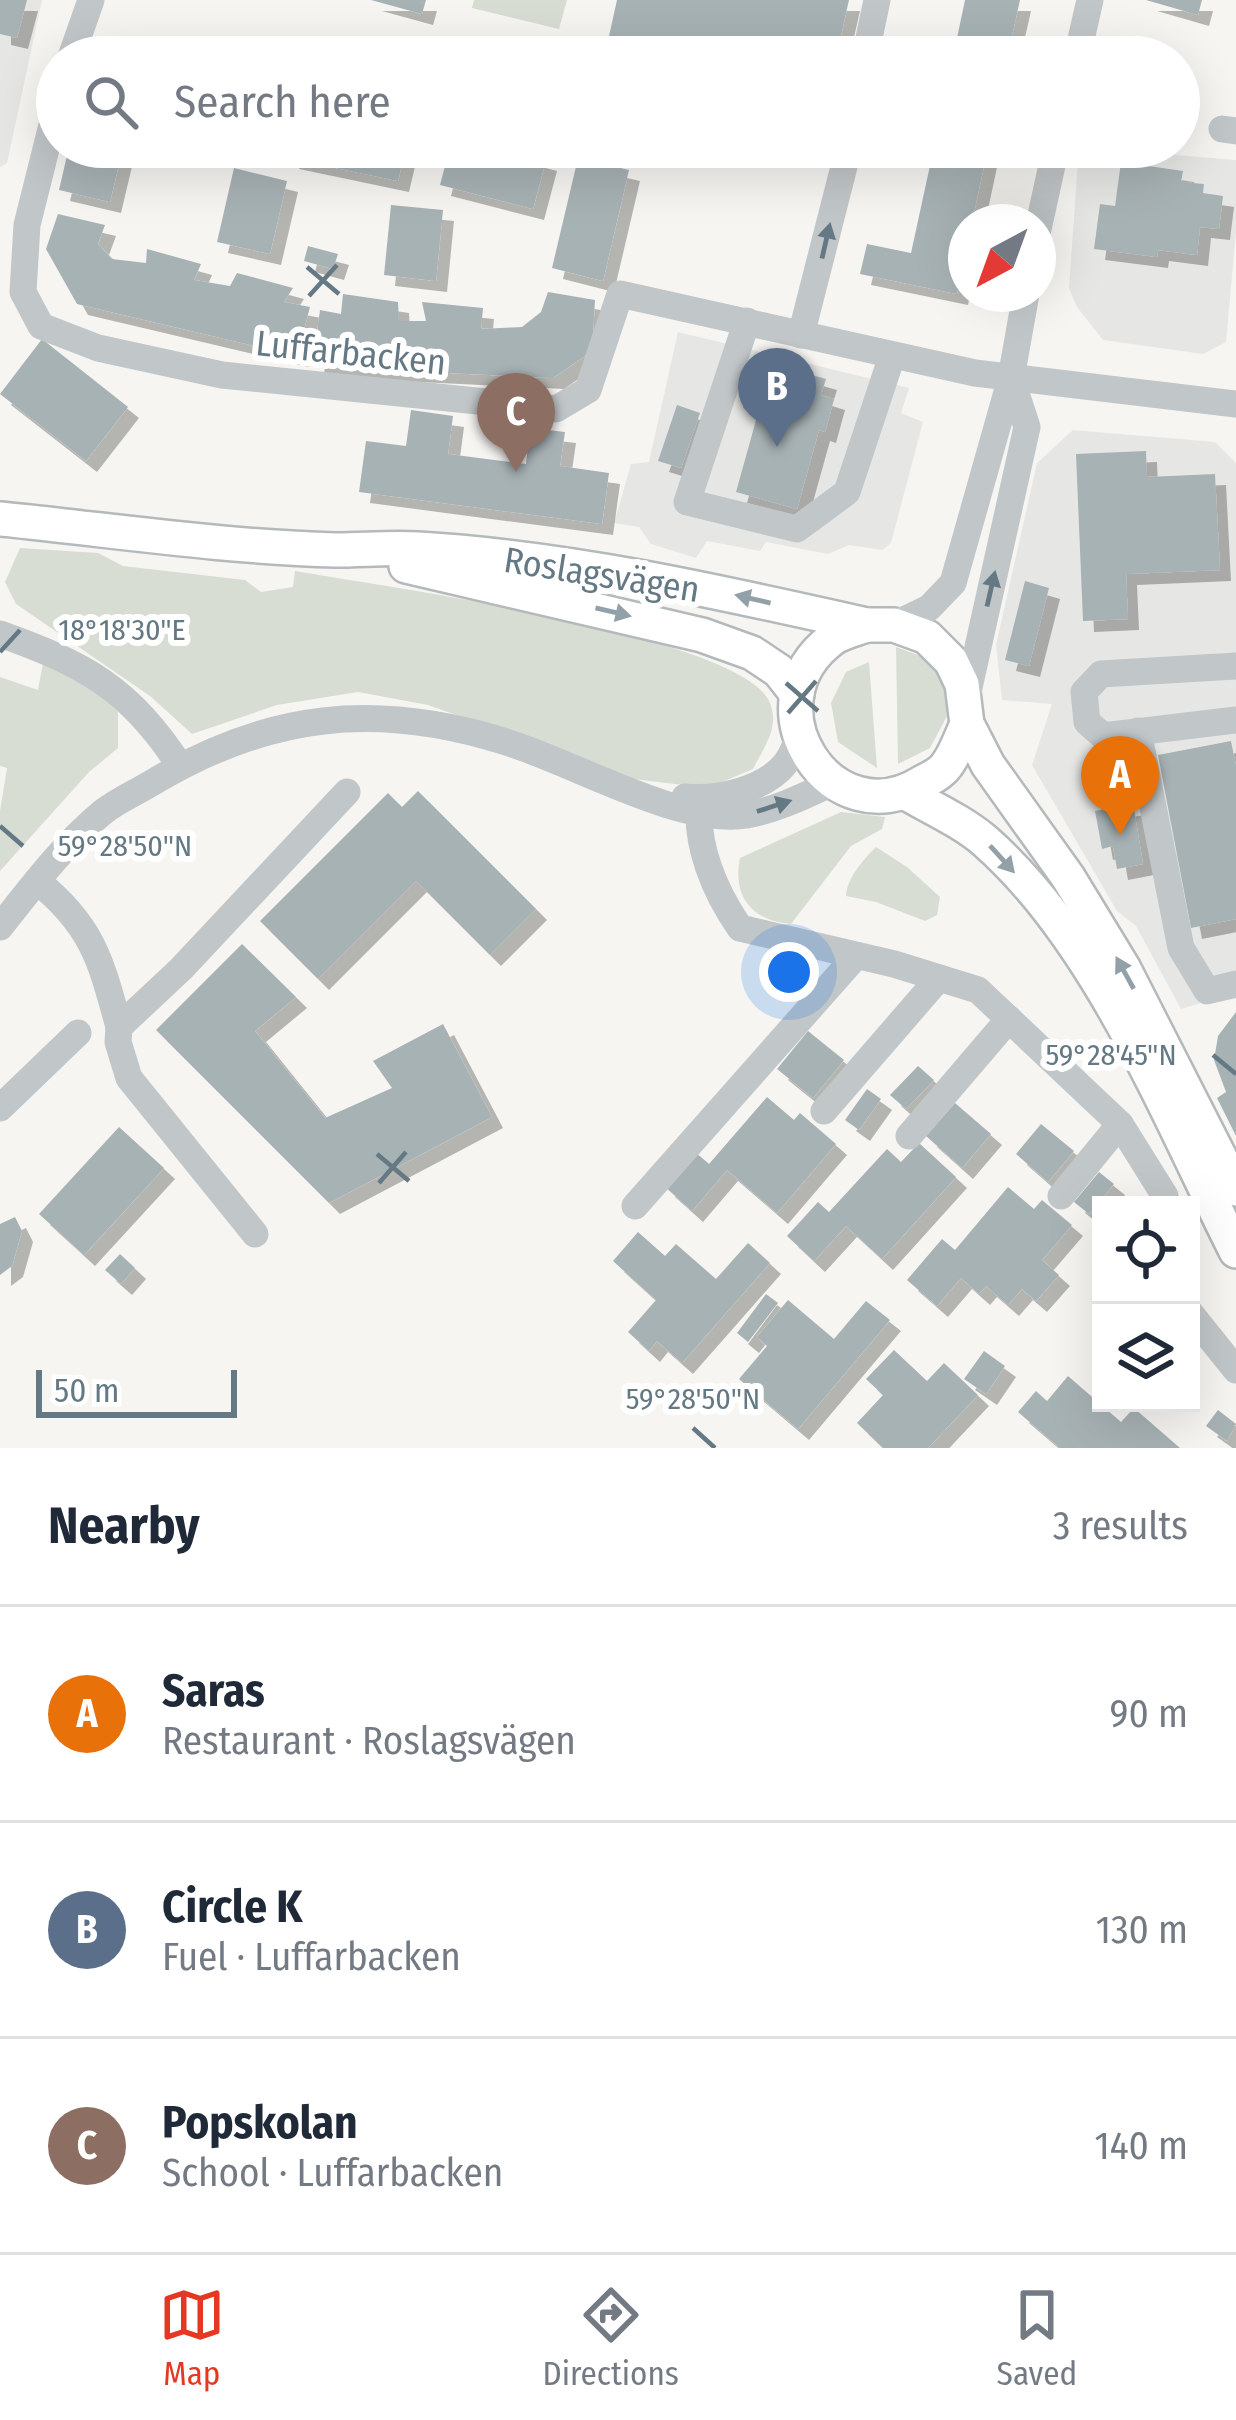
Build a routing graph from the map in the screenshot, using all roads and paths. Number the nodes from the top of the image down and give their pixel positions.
1 (877, 0) edge
2 (1090, 0) edge
3 (89, 2) edge
4 (78, 36) edge
5 (869, 36) edge
6 (1082, 36) edge
7 (36, 162) edge
8 (844, 168) edge
9 (1051, 168) edge
10 (1043, 204) edge
11 (14, 222) edge
12 (12, 290) edge
13 (1023, 312) edge
14 (747, 321) junction
15 (801, 335) junction
16 (892, 356) junction
17 (1011, 378) junction
18 (1236, 404) edge
19 (0, 519) edge
20 (334, 550) junction
21 (881, 625) junction
22 (0, 634) edge
23 (1236, 666) edge
24 (797, 694) junction
25 (966, 713) junction
26 (1236, 720) edge
27 (1138, 731) junction
28 (799, 737) junction
29 (180, 766) junction
30 (832, 783) junction
31 (347, 792) dead end
32 (906, 793) junction
33 (699, 806) junction
34 (38, 880) junction
35 (0, 927) edge
36 (856, 956) junction
37 (939, 978) junction
38 (1236, 983) edge
39 (1009, 1019) junction
40 (118, 1027) junction
41 (78, 1033) dead end
42 (0, 1108) edge
43 (824, 1111) dead end
44 (1120, 1124) junction
45 (909, 1136) dead end
46 (1236, 1189) edge
47 (1060, 1196) dead end
48 (1165, 1196) edge
49 (635, 1206) dead end
50 (255, 1234) dead end
51 (1236, 1251) edge
52 (1200, 1325) edge
53 (1236, 1370) edge

1 - 5 street
2 - 6 street
3 - 4 street
7 - 11 street, Luffarbacken
15 -> 8 street
9 - 10 street
11 - 12 street, Luffarbacken
12 - 14 street, Luffarbacken
13 - 17 street
14 - 15 street, Luffarbacken
14 - 16 street
15 - 16 street, Luffarbacken
16 - 17 street, Luffarbacken
17 - 18 street, Luffarbacken
17 - 21 street
25 -> 17 street
19 - 20 main road, Roslagsvägen
21 -> 20 main road, Roslagsvägen
20 -> 24 main road, Roslagsvägen
21 - 24 main road
21 - 25 main road, Roslagsvägen
22 - 29 street
23 - 27 street
24 - 28 main road
25 - 32 main road
46 -> 25 main road, Roslagsvägen
26 - 27 street
27 - 38 street
28 - 30 main road
28 - 33 street
29 - 33 street
29 - 34 street
30 - 32 main road
33 -> 30 street
31 - 40 street
32 -> 51 main road
33 - 36 street
34 - 35 street
34 - 40 street
36 - 37 street
36 - 49 street
37 - 39 street
37 - 43 street
39 - 44 street
39 - 45 street
40 - 50 street
41 - 42 street
44 - 47 street
44 - 48 street
52 - 53 street

